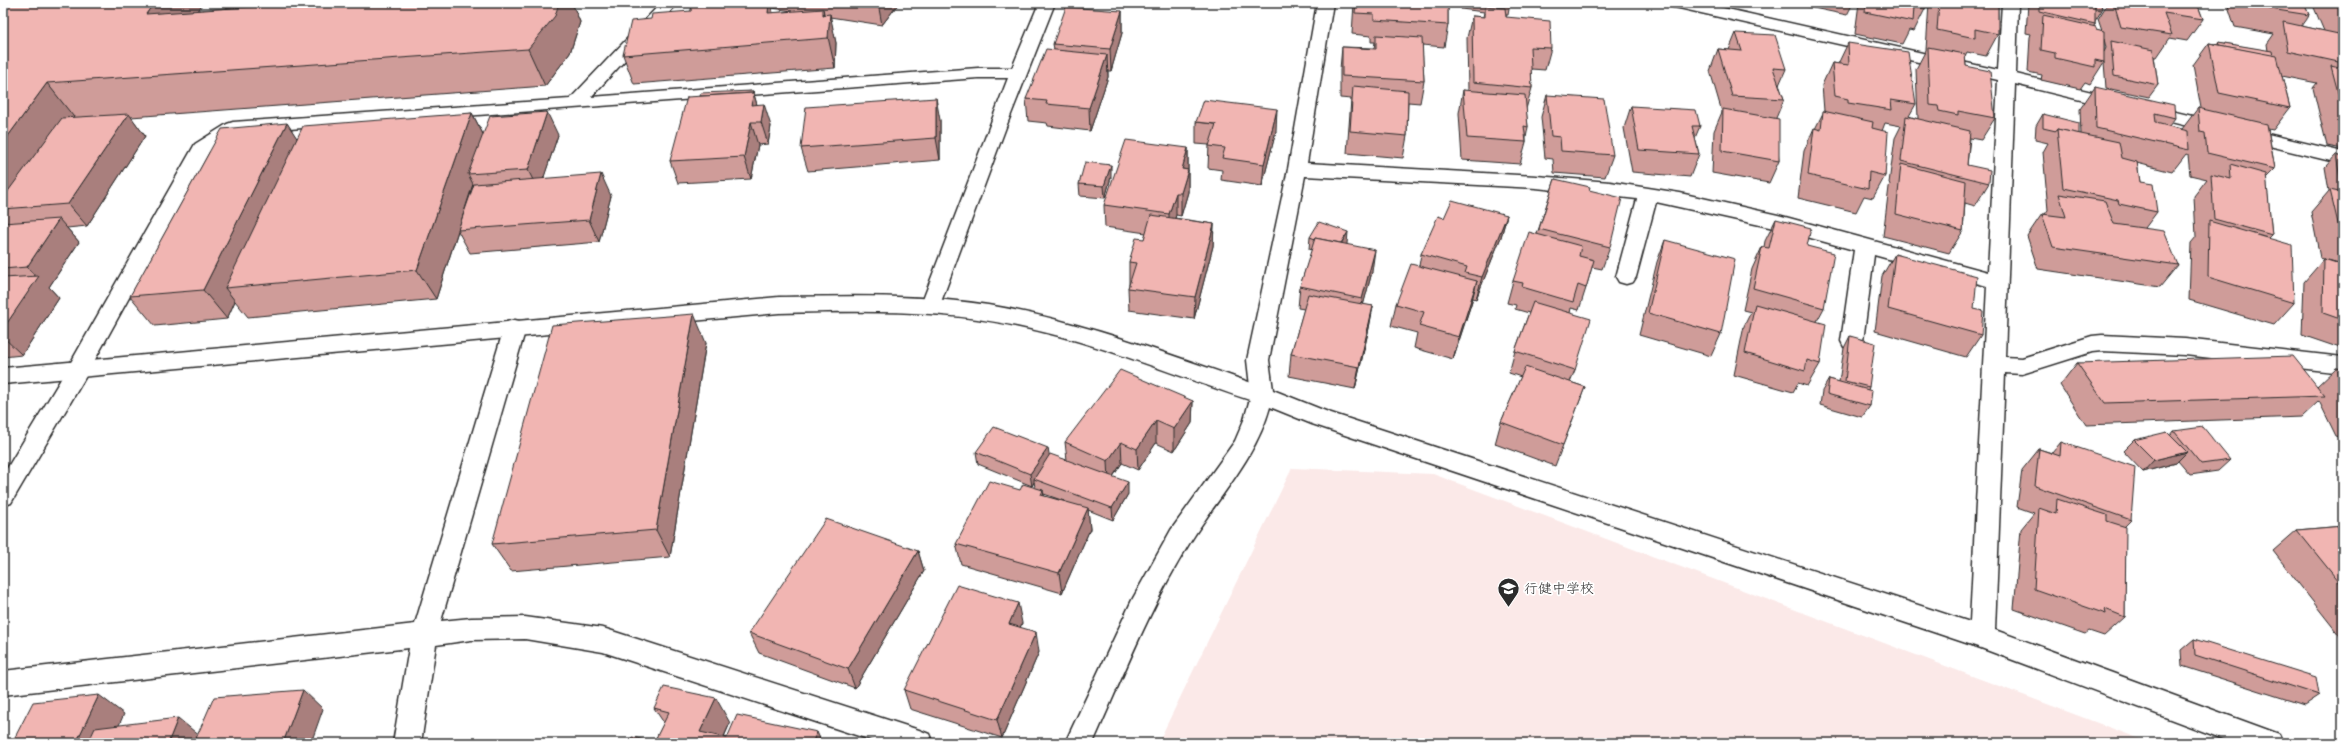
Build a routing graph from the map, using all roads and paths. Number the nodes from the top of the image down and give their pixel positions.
1 (670, 3) edge
2 (1047, 3) edge
3 (1325, 3) edge
4 (1679, 3) edge
5 (2010, 3) edge
6 (1020, 73) junction
7 (2008, 77) junction
8 (575, 104) junction
9 (2343, 158) edge
10 (1297, 169) junction
11 (1648, 194) junction
12 (1865, 246) junction
13 (1626, 277) dead end
14 (1998, 282) junction
15 (931, 305) junction
16 (515, 328) junction
17 (1852, 341) edge
18 (1994, 364) junction
19 (2343, 365) edge
20 (78, 370) junction
21 (3, 376) edge
22 (1262, 395) junction
23 (3, 496) edge
24 (424, 636) junction
25 (1982, 636) junction
26 (3, 683) edge
27 (407, 743) edge
28 (919, 743) edge
29 (1079, 743) edge
30 (2269, 743) edge

1 - 8 street
2 - 6 street
3 - 10 street
4 - 7 street
5 - 7 street
6 - 8 street
6 - 15 street
7 - 9 street
7 - 14 street
8 - 20 street
10 - 11 street
10 - 22 street
11 - 12 street
11 - 13 street
12 - 14 street
12 - 17 street
14 - 18 street
15 - 16 street
15 - 22 street
16 - 20 street
16 - 24 street
18 - 19 street
18 - 25 street
20 - 21 street
20 - 23 street
22 - 25 street
22 - 29 street
24 - 26 street
24 - 27 street
24 - 28 street
25 - 30 street

